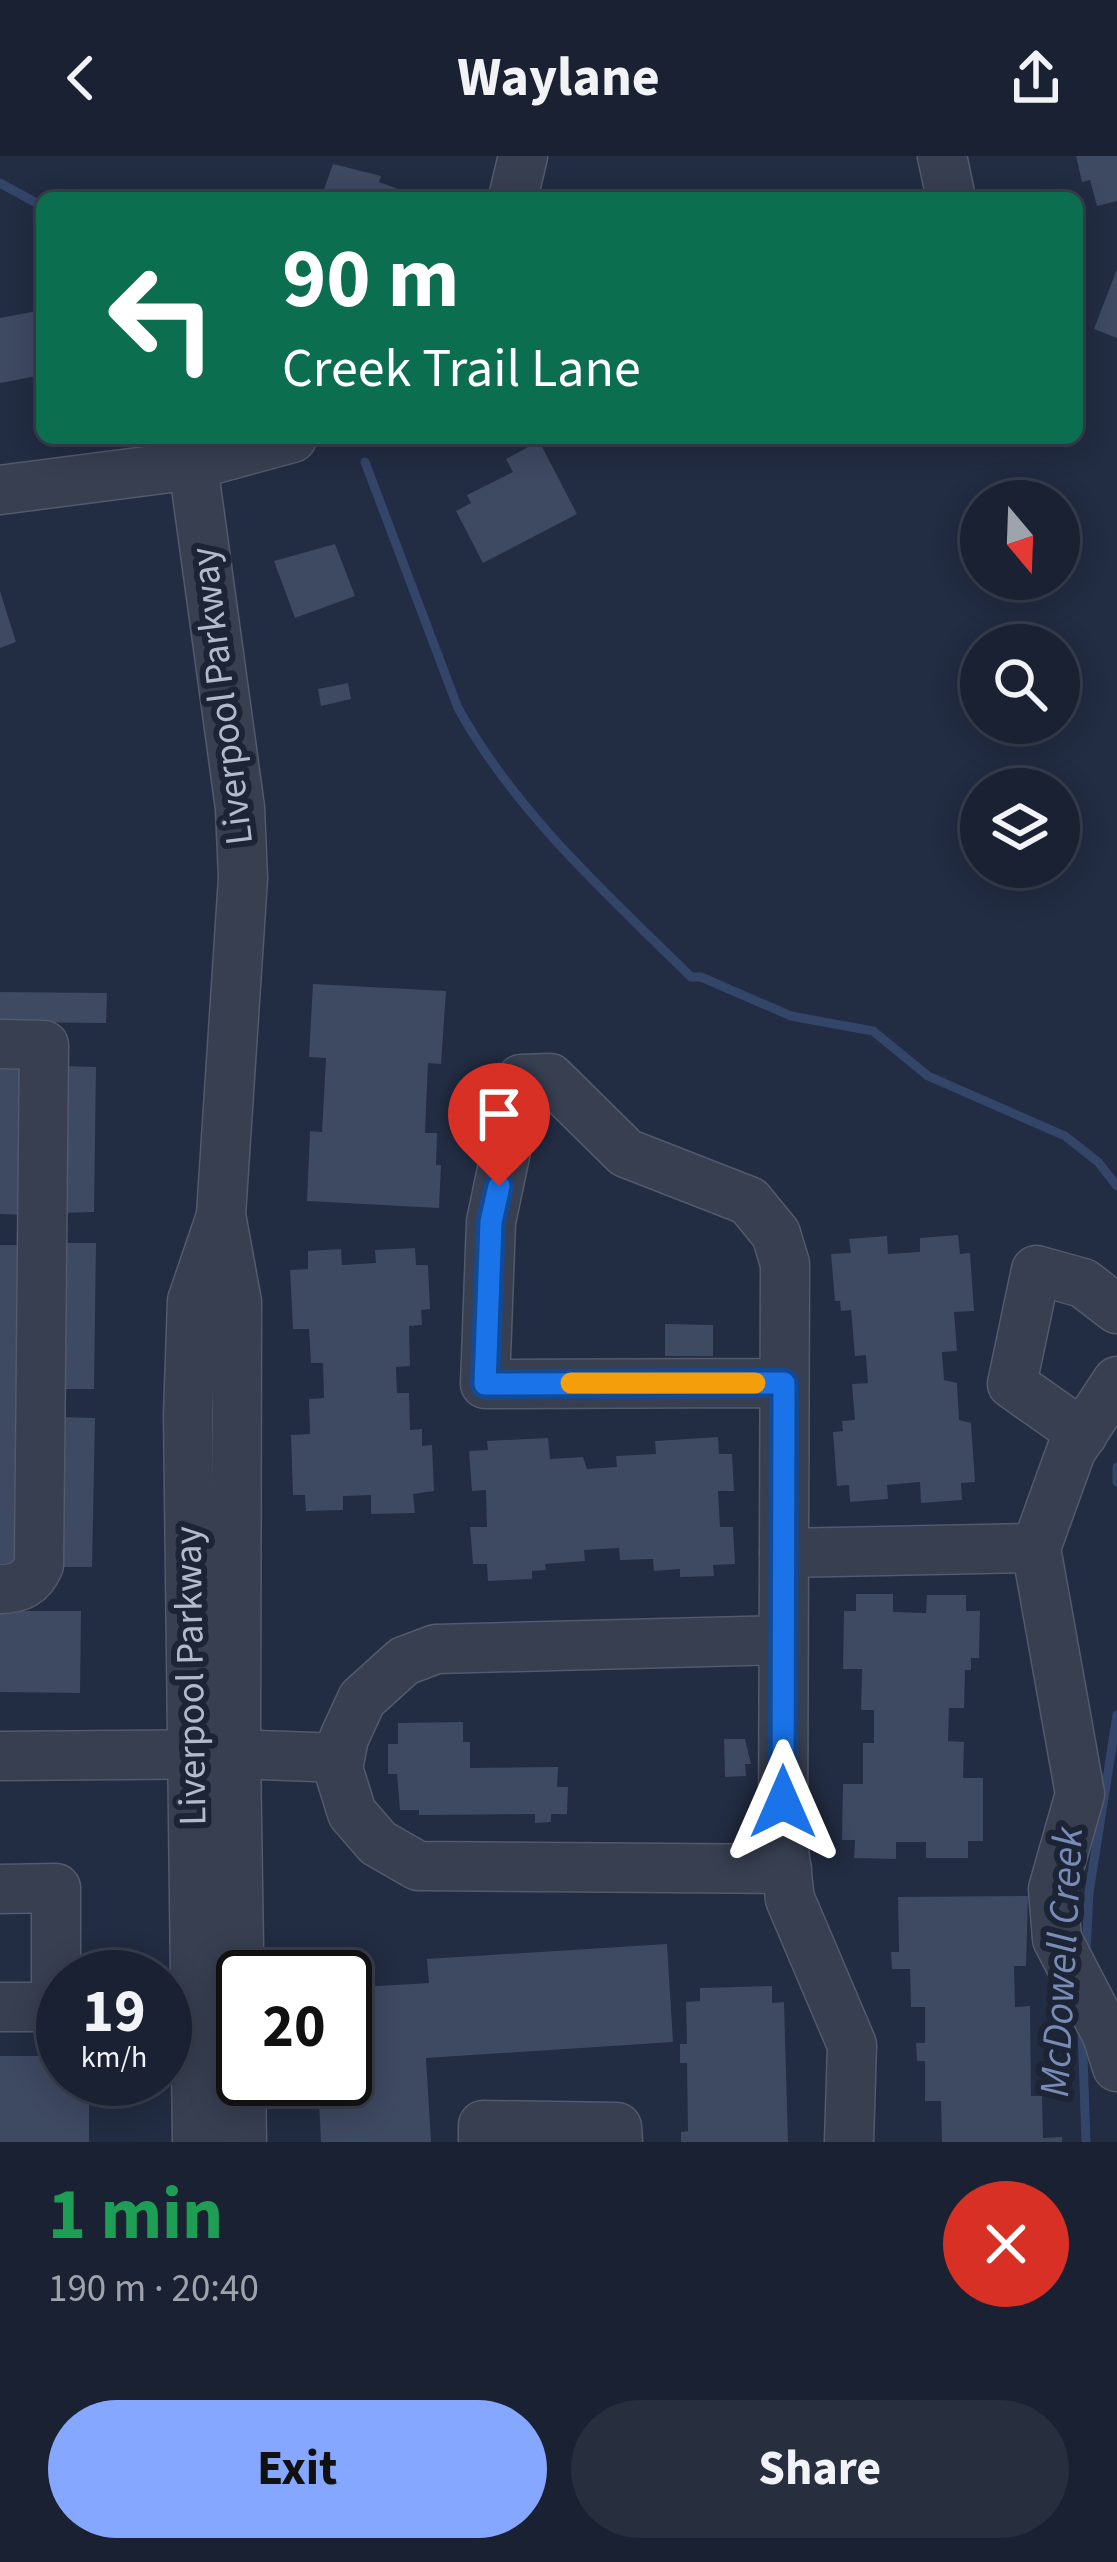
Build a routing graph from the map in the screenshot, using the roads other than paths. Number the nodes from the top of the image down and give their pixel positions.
1 (523, 156) edge
2 (942, 156) edge
3 (514, 192) edge
4 (950, 192) edge
5 (270, 444) edge
6 (193, 465) junction
7 (0, 490) edge
8 (0, 1044) edge
9 (1117, 1309) edge
10 (1117, 1381) edge
11 (784, 1383) junction
12 (1082, 1434) junction
13 (1036, 1548) junction
14 (784, 1553) junction
15 (0, 1589) edge
16 (784, 1640) junction
17 (214, 1754) junction
18 (0, 1756) edge
19 (340, 1758) junction
20 (787, 1869) junction
21 (0, 1889) edge
22 (58, 1950) edge
23 (0, 2007) edge
24 (36, 2007) edge
25 (201, 2007) edge
26 (1117, 2067) edge
27 (197, 2142) edge
28 (242, 2142) edge
29 (483, 2142) edge
30 (618, 2142) edge
31 (849, 2142) edge

1 - 3 street
2 - 4 street
5 - 6 street
6 - 7 street
6 - 17 street, Liverpool Parkway
8 - 15 street
9 - 12 street
10 - 12 street
11 - 11 street
11 - 14 street
12 - 13 street
13 - 14 street
13 - 26 street
14 - 16 street
16 - 19 street
16 - 20 street
17 - 18 street
17 - 19 street
17 - 25 street, Liverpool Parkway
19 - 20 street
20 - 31 street
21 - 22 street
23 - 24 street
25 - 27 street, Liverpool Parkway
25 - 28 street, Liverpool Parkway
29 - 30 street

